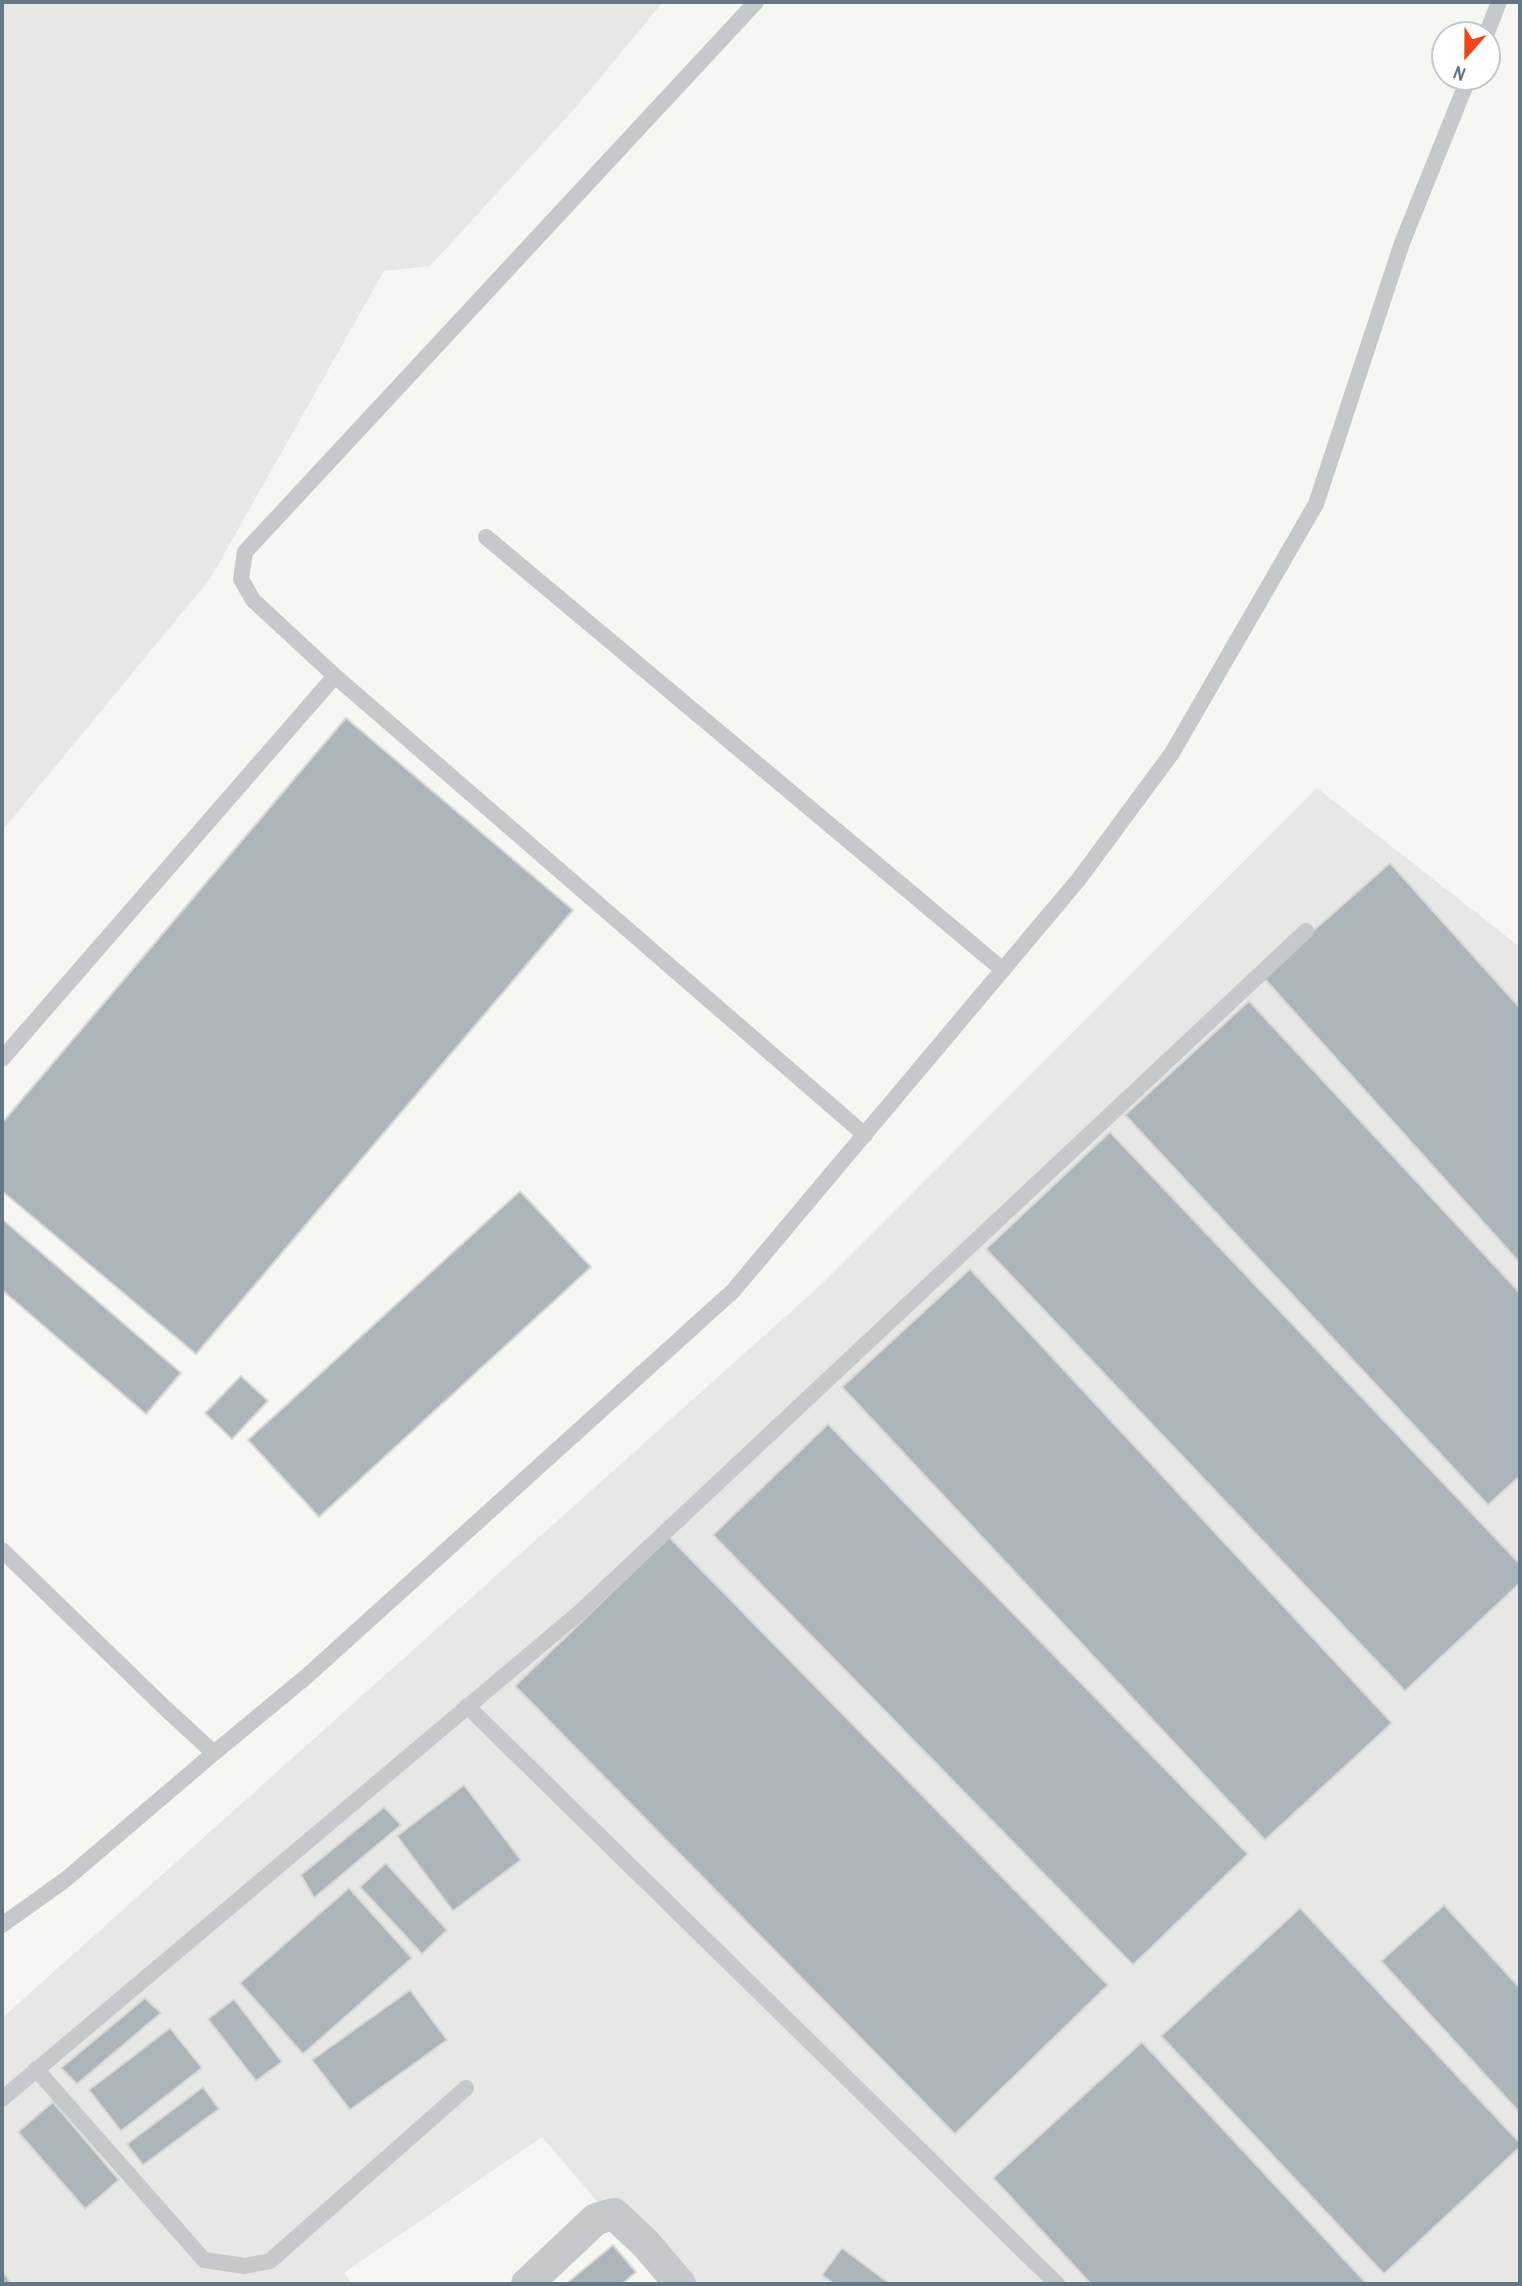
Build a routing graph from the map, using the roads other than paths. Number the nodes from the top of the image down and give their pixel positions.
1 (756, 2) edge
2 (1499, 2) edge
3 (1492, 21) edge
4 (1463, 91) edge
5 (486, 537) dead end
6 (335, 676) junction
7 (1306, 931) dead end
8 (1003, 970) junction
9 (2, 1059) edge
10 (865, 1135) junction
11 (2, 1550) edge
12 (467, 1706) junction
13 (214, 1753) junction
14 (2, 1925) edge
15 (36, 2069) junction
16 (466, 2088) dead end
17 (2, 2099) edge
18 (527, 2284) edge
19 (680, 2284) edge
20 (1057, 2284) edge

1 - 6 lane
2 - 3 lane
4 - 8 lane
5 - 8 lane
6 - 9 lane
6 - 10 lane
7 - 12 lane
8 - 10 lane
10 - 13 lane
11 - 13 lane
12 - 15 lane
12 - 20 lane
13 - 14 lane
15 - 16 lane
15 - 17 lane
18 - 19 street

